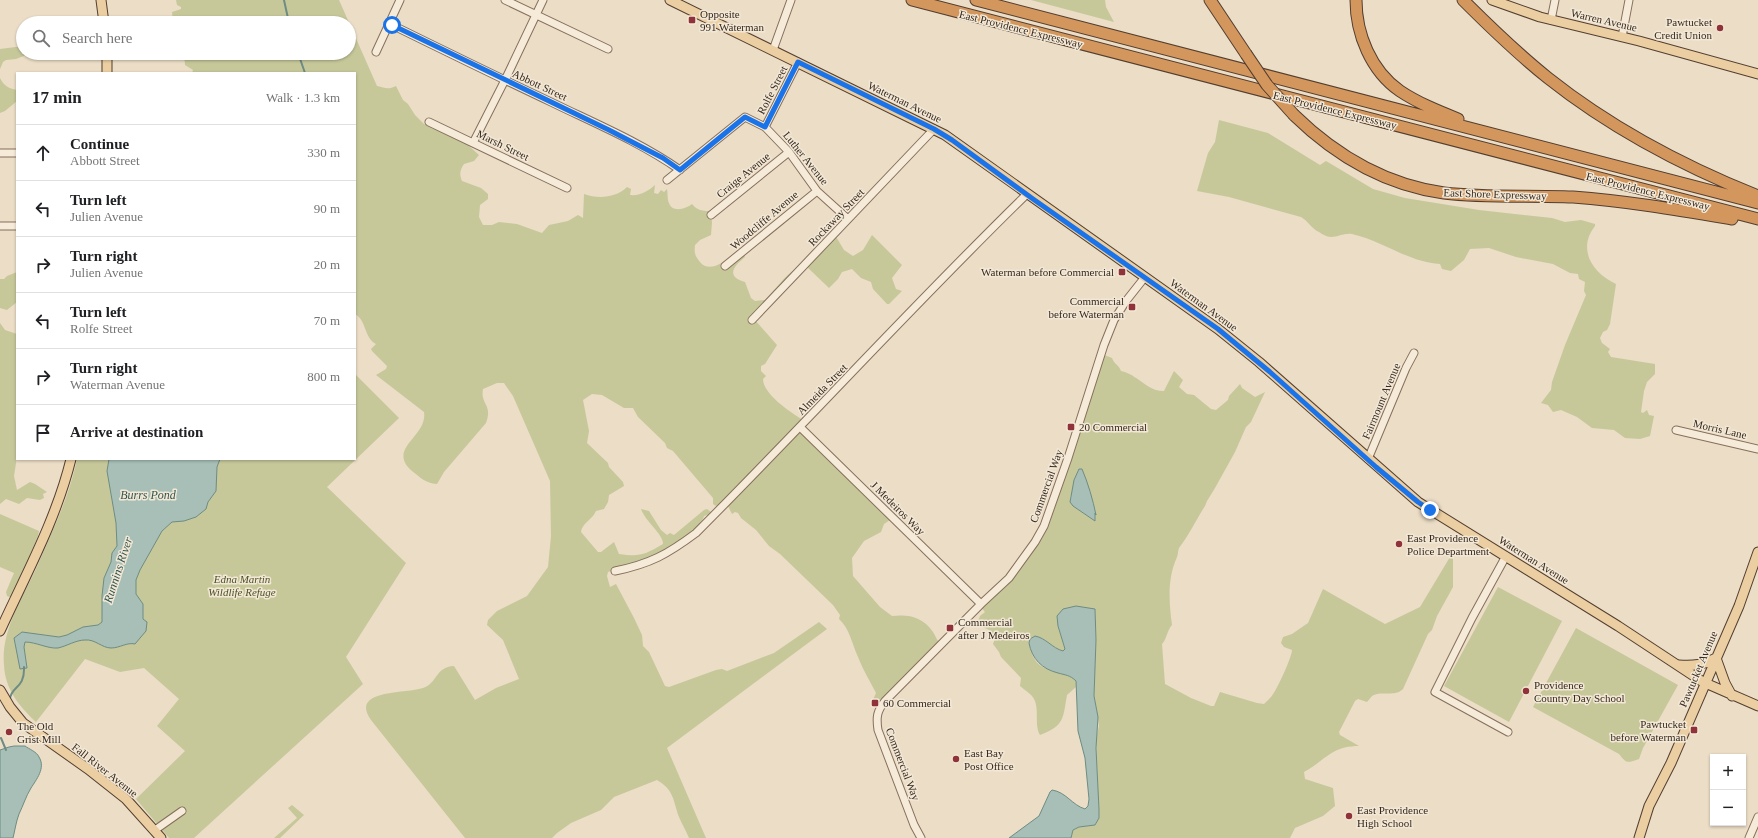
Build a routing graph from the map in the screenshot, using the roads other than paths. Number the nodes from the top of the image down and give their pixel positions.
1 (101, 0) edge
2 (400, 0) edge
3 (505, 0) edge
4 (543, 0) edge
5 (670, 0) edge
6 (791, 0) edge
7 (912, 0) edge
8 (976, 0) edge
9 (1210, 0) edge
10 (1219, 0) edge
11 (1356, 0) edge
12 (1492, 0) edge
13 (1555, 0) edge
14 (1630, 0) edge
15 (1464, 1) edge
16 (535, 14) junction
17 (103, 16) edge
18 (1551, 20) junction
19 (390, 22) junction
20 (1622, 37) junction
21 (608, 49) dead end
22 (773, 50) junction
23 (376, 52) dead end
24 (1246, 54) junction
25 (106, 60) edge
26 (798, 62) junction
27 (107, 72) edge
28 (1758, 74) edge
29 (505, 80) junction
30 (429, 122) dead end
31 (765, 127) junction
32 (934, 129) junction
33 (1502, 136) junction
34 (473, 143) junction
35 (789, 152) junction
36 (0, 153) edge
37 (16, 153) edge
38 (680, 170) junction
39 (668, 180) dead end
40 (567, 188) dead end
41 (817, 191) junction
42 (1027, 194) junction
43 (1758, 196) edge
44 (1758, 202) edge
45 (711, 215) dead end
46 (848, 219) junction
47 (1758, 219) edge
48 (1758, 224) edge
49 (0, 226) edge
50 (16, 226) edge
51 (725, 266) dead end
52 (1145, 277) junction
53 (752, 320) dead end
54 (1414, 353) dead end
55 (800, 427) junction
56 (1676, 430) dead end
57 (1758, 449) edge
58 (1368, 459) junction
59 (71, 460) edge
60 (1758, 552) edge
61 (1506, 556) junction
62 (615, 571) dead end
63 (981, 604) junction
64 (0, 631) edge
65 (1716, 658) junction
66 (1677, 665) junction
67 (1706, 684) junction
68 (0, 690) edge
69 (1732, 696) junction
70 (1758, 706) edge
71 (1508, 732) dead end
72 (182, 811) dead end
73 (1758, 817) edge
74 (155, 830) junction
75 (161, 838) edge
76 (921, 838) edge
77 (1639, 838) edge
78 (1749, 838) edge

1 - 17 main road
2 - 19 street
3 - 16 street
4 - 16 street
5 - 22 main road, Waterman Avenue
6 - 22 street
7 - 47 highway, East Providence Expressway
8 - 33 highway, East Providence Expressway
9 - 24 highway
10 - 24 highway, East Shore Expressway
11 - 33 highway
12 - 18 main road, Warren Avenue
13 - 18 street
14 - 20 street
15 - 43 highway
16 - 21 street
16 - 29 street
18 - 20 main road, Warren Avenue
19 - 23 street
19 - 29 street, Abbott Street
20 - 28 main road, Warren Avenue
22 - 26 main road, Waterman Avenue
24 - 48 highway, East Shore Expressway, bridge
25 - 27 main road
26 - 31 street, Rolfe Street
26 - 32 main road, Waterman Avenue
29 - 34 street
29 - 38 street, Abbott Street
30 - 34 street, Marsh Street
31 - 35 street, Luther Avenue
31 - 38 street, Luther Avenue
32 - 42 main road, Waterman Avenue
32 - 46 street, Rockaway Street
33 - 44 highway, East Providence Expressway
34 - 40 street, Marsh Street
35 - 41 street, Luther Avenue
35 - 45 street, Craige Avenue
36 - 37 street
38 - 39 street
41 - 46 street, Luther Avenue
41 - 51 street, Woodcliffe Avenue
42 - 52 main road, Waterman Avenue
42 - 55 street, Almeida Street
46 - 53 street, Rockaway Street
49 - 50 street
52 - 58 main road, Waterman Avenue
52 - 63 street, Commercial Way
54 - 58 street, Fairmount Avenue
55 - 62 street, Almeida Street
55 - 63 street, J Medeiros Way
56 - 57 street, Morris Lane
58 - 61 main road, Waterman Avenue
59 - 64 main road
60 - 65 main road, Pawtucket Avenue
61 - 66 main road, Waterman Avenue
61 - 71 street
63 - 76 street, Commercial Way
65 - 66 main road
65 - 67 main road, Pawtucket Avenue
65 - 69 main road
66 - 67 main road, Waterman Avenue
67 - 69 main road, Waterman Avenue
67 - 77 main road, Pawtucket Avenue
68 - 74 main road, Fall River Avenue
69 - 70 main road, Waterman Avenue
72 - 74 street
73 - 78 street
74 - 75 main road, Fall River Avenue

